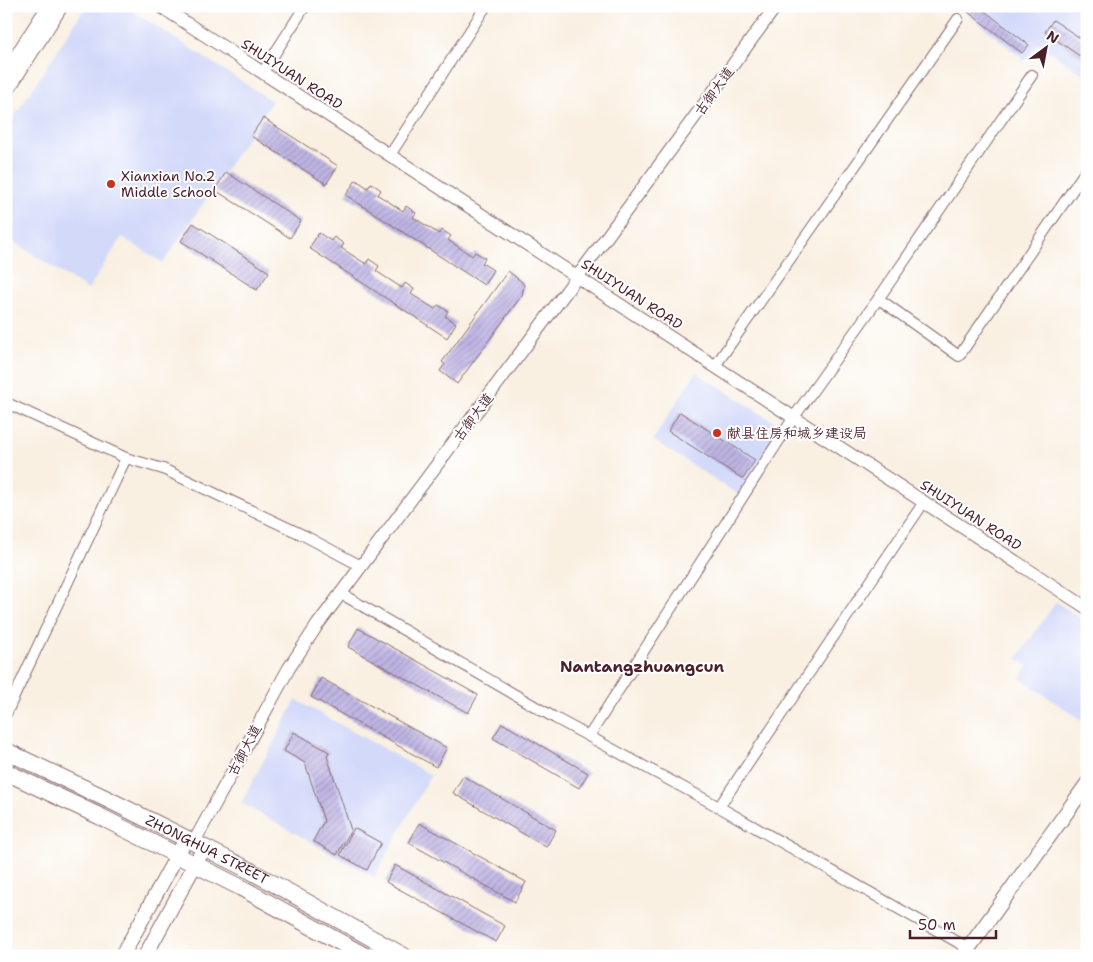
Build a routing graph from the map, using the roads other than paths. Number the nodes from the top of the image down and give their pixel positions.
1 (48, 6) edge
2 (62, 6) edge
3 (160, 6) edge
4 (305, 6) edge
5 (486, 6) edge
6 (776, 6) edge
7 (958, 19) dead end
8 (6, 71) edge
9 (263, 72) junction
10 (1032, 75) dead end
11 (6, 93) edge
12 (390, 155) junction
13 (1087, 169) edge
14 (578, 277) junction
15 (878, 298) junction
16 (715, 366) junction
17 (6, 411) edge
18 (794, 418) junction
19 (126, 458) junction
20 (924, 502) junction
21 (361, 566) junction
22 (340, 593) junction
23 (1087, 608) edge
24 (6, 714) edge
25 (589, 736) junction
26 (6, 751) edge
27 (6, 772) edge
28 (1087, 784) edge
29 (719, 807) junction
30 (195, 843) junction
31 (177, 855) junction
32 (195, 864) junction
33 (965, 952) edge
34 (122, 956) edge
35 (145, 956) edge
36 (365, 956) edge
37 (404, 956) edge

1 - 8 street
2 - 11 street
3 - 9 street, SHUIYUAN ROAD
4 - 9 street
5 - 12 street
6 - 14 street, 古御大道
7 - 16 street
9 - 12 street, SHUIYUAN ROAD
10 - 15 street
12 - 14 street, SHUIYUAN ROAD
13 - 15 street
14 - 16 street, SHUIYUAN ROAD
14 - 21 street, 古御大道
15 - 18 street
16 - 18 street, SHUIYUAN ROAD
17 - 19 street
18 - 20 street, SHUIYUAN ROAD
18 - 25 street
19 - 21 street
19 - 24 street
20 - 23 street, SHUIYUAN ROAD
20 - 29 street
21 - 22 street, 古御大道
22 - 25 street
22 - 30 street, 古御大道
25 - 29 street
26 - 30 main road, ZHONGHUA STREET
27 - 31 main road, ZHONGHUA STREET
28 - 33 main road
29 - 33 street
30 - 31 main road, 古御大道
30 - 32 main road, 古御大道
30 - 37 main road, ZHONGHUA STREET
31 - 32 main road, ZHONGHUA STREET
31 - 34 main road, 古御大道
32 - 35 main road, 古御大道
32 - 36 main road, ZHONGHUA STREET

